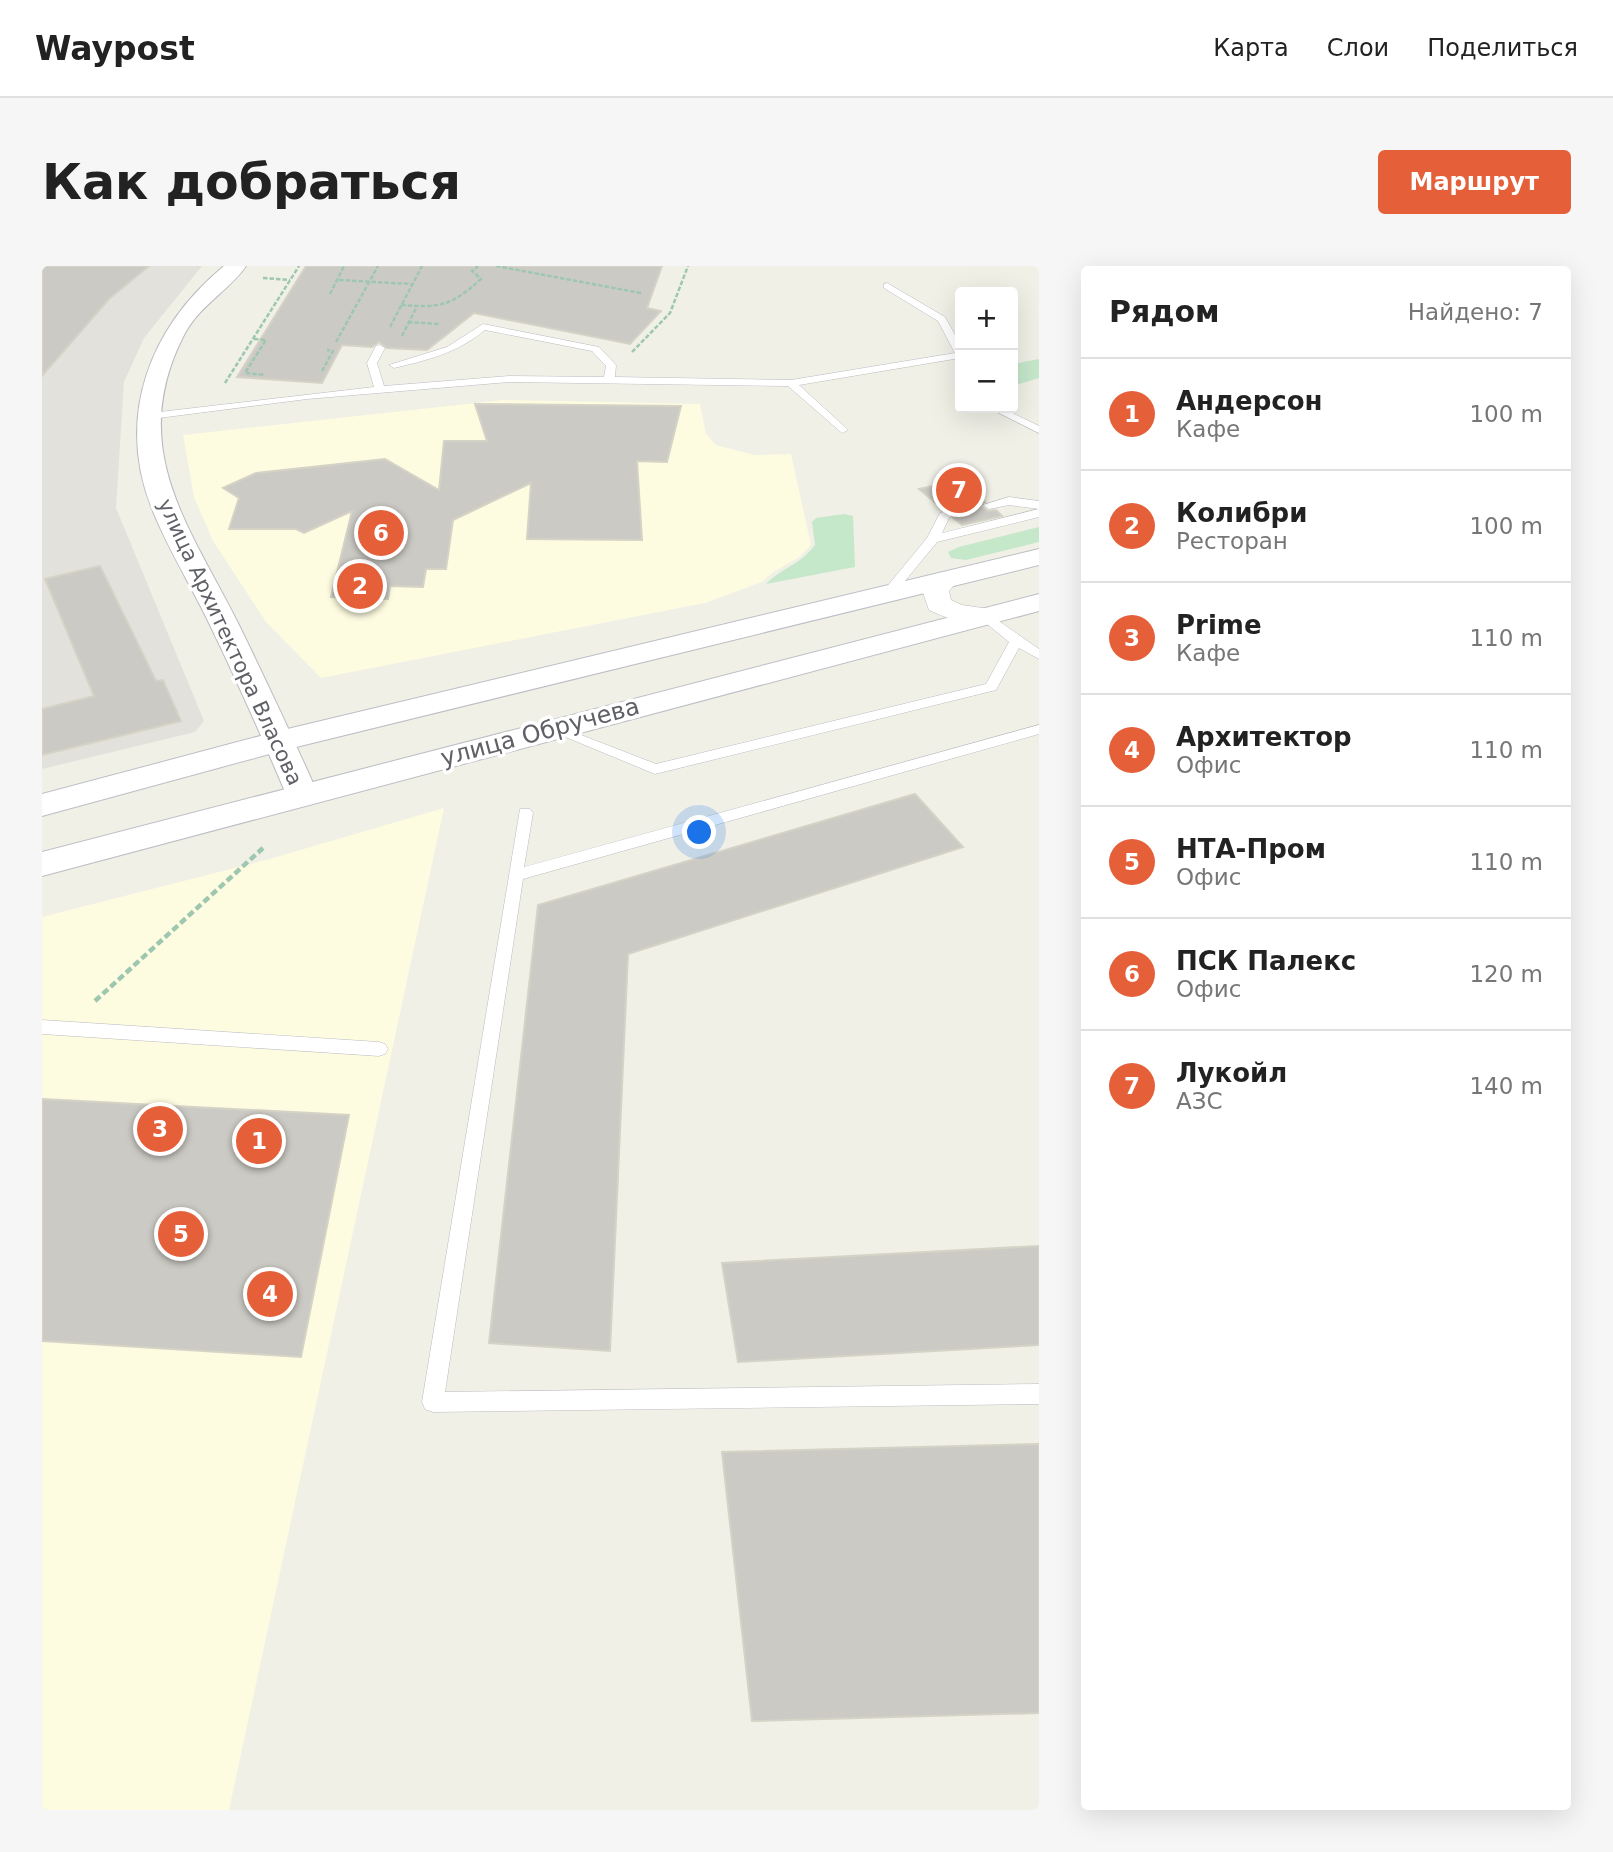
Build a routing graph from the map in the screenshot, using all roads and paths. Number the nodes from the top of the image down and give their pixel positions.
1 (236, 266) edge
2 (299, 266) edge
3 (344, 266) edge
4 (378, 266) edge
5 (422, 266) edge
6 (478, 266) edge
7 (496, 266) edge
8 (688, 266) edge
9 (256, 278) dead end
10 (290, 280) junction
11 (339, 280) junction
12 (369, 281) junction
13 (411, 284) junction
14 (887, 286) dead end
15 (640, 293) dead end
16 (330, 294) dead end
17 (417, 306) junction
18 (442, 324) dead end
19 (253, 339) junction
20 (336, 342) dead end
21 (380, 348) dead end
22 (401, 349) dead end
23 (327, 350) dead end
24 (958, 350) edge
25 (955, 355) edge
26 (394, 365) junction
27 (270, 375) dead end
28 (318, 378) dead end
29 (609, 380) junction
30 (636, 380) junction
31 (791, 383) junction
32 (379, 384) junction
33 (220, 391) dead end
34 (1004, 413) edge
35 (151, 416) junction
36 (842, 430) dead end
37 (1039, 430) edge
38 (989, 505) dead end
39 (1039, 505) edge
40 (1039, 513) edge
41 (948, 514) dead end
42 (933, 538) junction
43 (1039, 557) edge
44 (946, 580) junction
45 (886, 595) junction
46 (1039, 602) edge
47 (986, 616) junction
48 (1016, 641) junction
49 (1039, 655) edge
50 (553, 729) junction
51 (1039, 729) edge
52 (279, 741) junction
53 (302, 794) junction
54 (42, 805) edge
55 (525, 813) dead end
56 (263, 848) dead end
57 (42, 863) edge
58 (516, 875) junction
59 (42, 1027) edge
60 (66, 1028) junction
61 (379, 1049) dead end
62 (1039, 1394) edge

1 - 35 main road, улица Архитектора Власова
2 - 10 path
3 - 11 path
4 - 12 path
5 - 13 path
6 - 17 path
7 - 15 path
8 - 30 path
9 - 10 path
10 - 19 path
11 - 12 path
11 - 16 path
12 - 13 path
12 - 20 path
13 - 17 path
14 - 24 lane
17 - 18 path
19 - 27 path
19 - 33 path
21 - 32 lane
22 - 26 lane
23 - 28 path
25 - 31 lane
26 - 29 lane
26 - 32 lane
29 - 30 lane
29 - 32 lane
30 - 31 lane
31 - 36 lane
32 - 35 lane
34 - 37 lane
35 - 52 main road, улица Архитектора Власова
38 - 39 lane
40 - 42 lane
41 - 42 lane
42 - 45 lane
43 - 44 main road, улица Обручева
44 - 45 main road, улица Обручева
44 - 47 street
45 - 52 main road, улица Обручева
46 - 47 main road, улица Обручева
47 - 48 lane
47 - 50 main road, улица Обручева
48 - 49 lane
48 - 50 lane
50 - 53 main road, улица Обручева
51 - 58 lane
52 - 53 main road, улица Архитектора Власова
52 - 54 main road, улица Обручева
53 - 57 main road, улица Обручева
55 - 58 lane
56 - 60 path
58 - 62 lane
59 - 60 lane
60 - 61 lane

